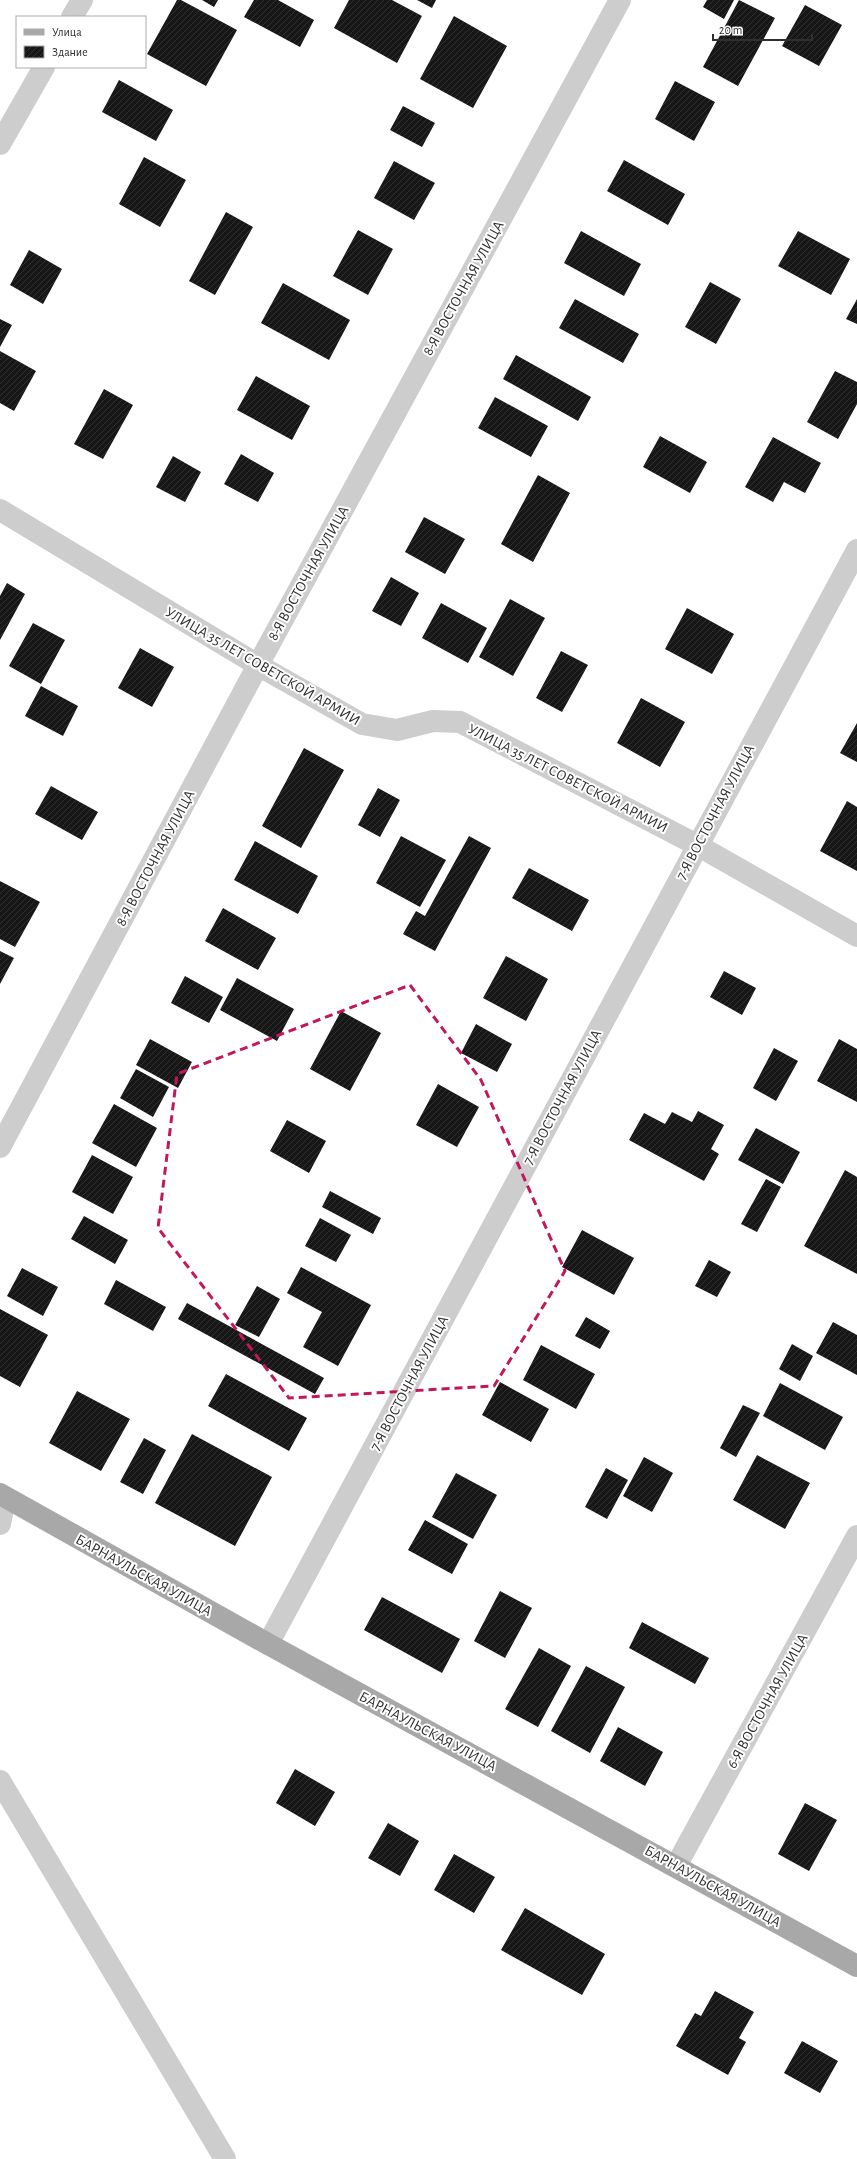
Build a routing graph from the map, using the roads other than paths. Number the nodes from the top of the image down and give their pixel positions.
1 (82, 0) edge
2 (620, 0) edge
3 (73, 16) edge
4 (43, 68) edge
5 (0, 144) edge
6 (0, 510) edge
7 (857, 550) edge
8 (258, 665) junction
9 (697, 845) junction
10 (857, 936) edge
11 (0, 1147) edge
12 (3, 1496) edge
13 (0, 1524) edge
14 (857, 1536) edge
15 (268, 1644) junction
16 (0, 1780) edge
17 (676, 1866) junction
18 (857, 1966) edge
19 (224, 2159) edge

1 - 3 street
2 - 8 street, 8-Я ВОСТОЧНАЯ УЛИЦА
4 - 5 street
6 - 8 street, УЛИЦА 35 ЛЕТ СОВЕТСКОЙ АРМИИ
7 - 9 street, 7-Я ВОСТОЧНАЯ УЛИЦА
8 - 9 street, УЛИЦА 35 ЛЕТ СОВЕТСКОЙ АРМИИ
8 - 11 street, 8-Я ВОСТОЧНАЯ УЛИЦА
9 - 10 street, УЛИЦА 35 ЛЕТ СОВЕТСКОЙ АРМИИ
9 - 15 street, 7-Я ВОСТОЧНАЯ УЛИЦА
12 - 13 street
12 - 15 main road, БАРНАУЛЬСКАЯ УЛИЦА
14 - 17 street, 6-Я ВОСТОЧНАЯ УЛИЦА
15 - 17 main road, БАРНАУЛЬСКАЯ УЛИЦА
16 - 19 street
17 - 18 main road, БАРНАУЛЬСКАЯ УЛИЦА

